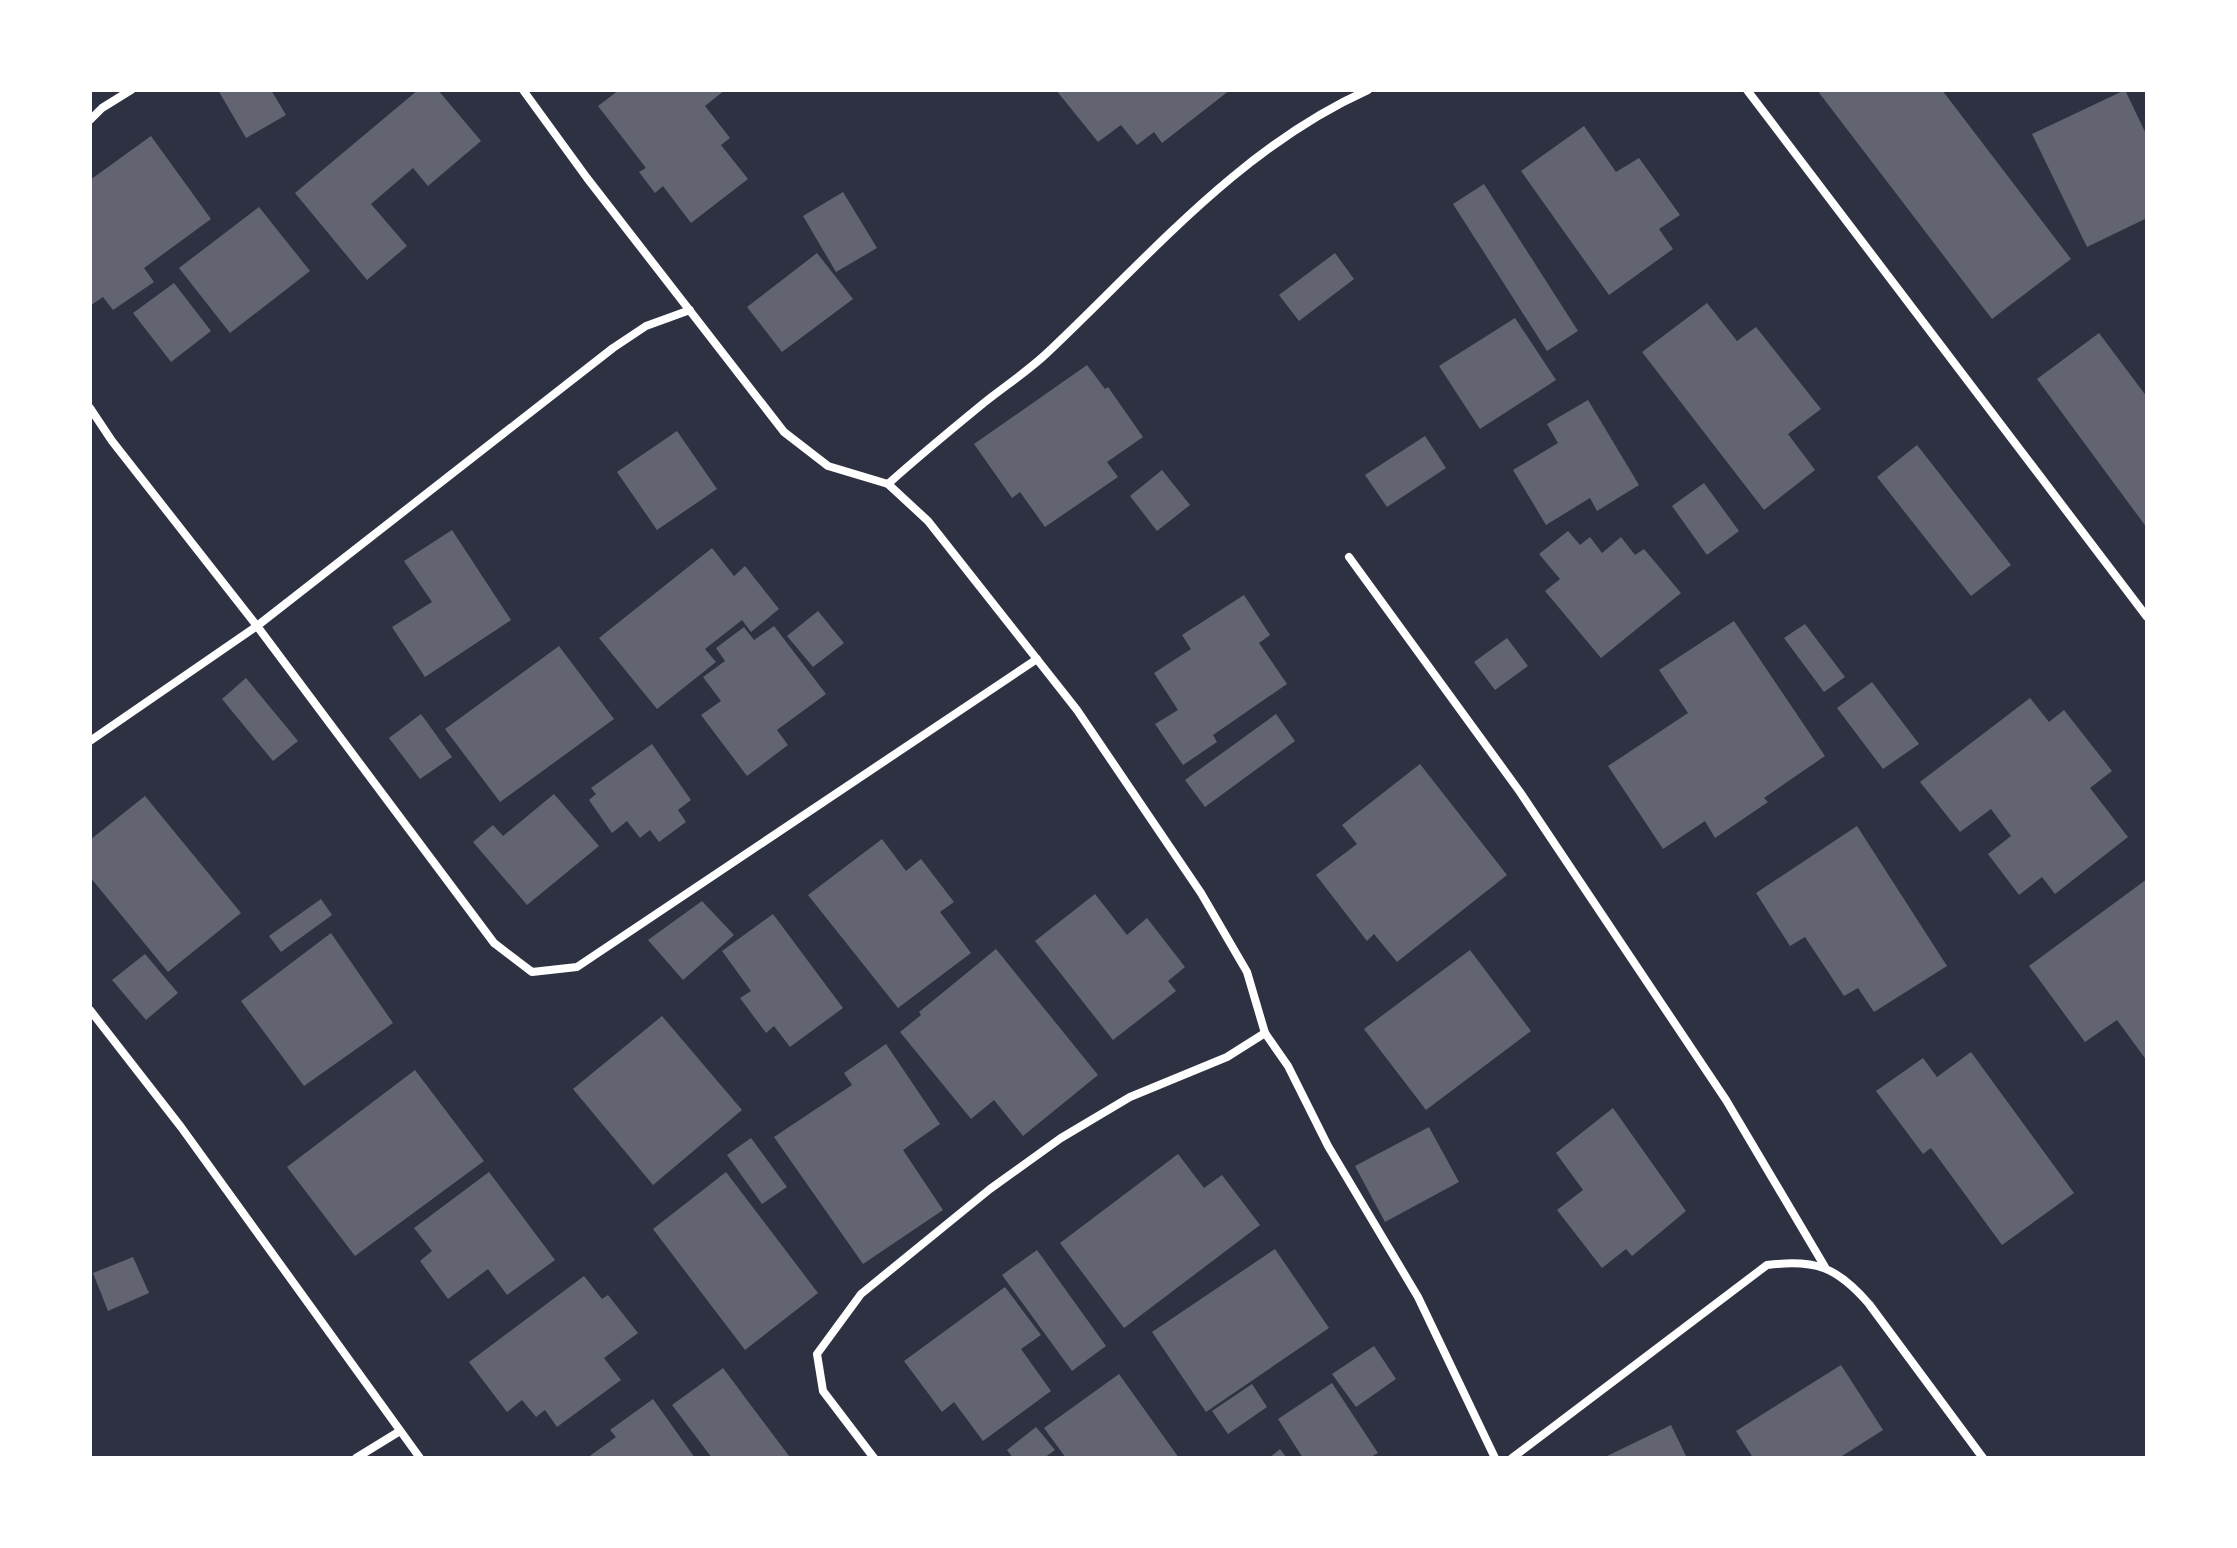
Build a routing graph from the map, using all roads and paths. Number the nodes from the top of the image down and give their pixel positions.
1 (131, 90) edge
2 (523, 90) edge
3 (1368, 90) edge
4 (1747, 90) edge
5 (90, 120) edge
6 (690, 310) junction
7 (90, 408) edge
8 (888, 484) junction
9 (1349, 557) dead end
10 (2147, 617) edge
11 (257, 626) junction
12 (1037, 659) junction
13 (90, 741) edge
14 (90, 1010) edge
15 (1265, 1033) junction
16 (1825, 1267) junction
17 (400, 1431) junction
18 (356, 1458) edge
19 (420, 1458) edge
20 (874, 1458) edge
21 (1495, 1458) edge
22 (1512, 1458) edge
23 (1983, 1458) edge

1 - 5 street
2 - 6 street
3 - 8 street
4 - 10 street
6 - 8 street
6 - 11 street
7 - 11 street
8 - 12 street
9 - 16 street
11 - 12 street
11 - 13 street
12 - 15 street
14 - 17 street
15 - 20 street
15 - 21 street
16 - 22 street
16 - 23 street
17 - 18 street
17 - 19 street

